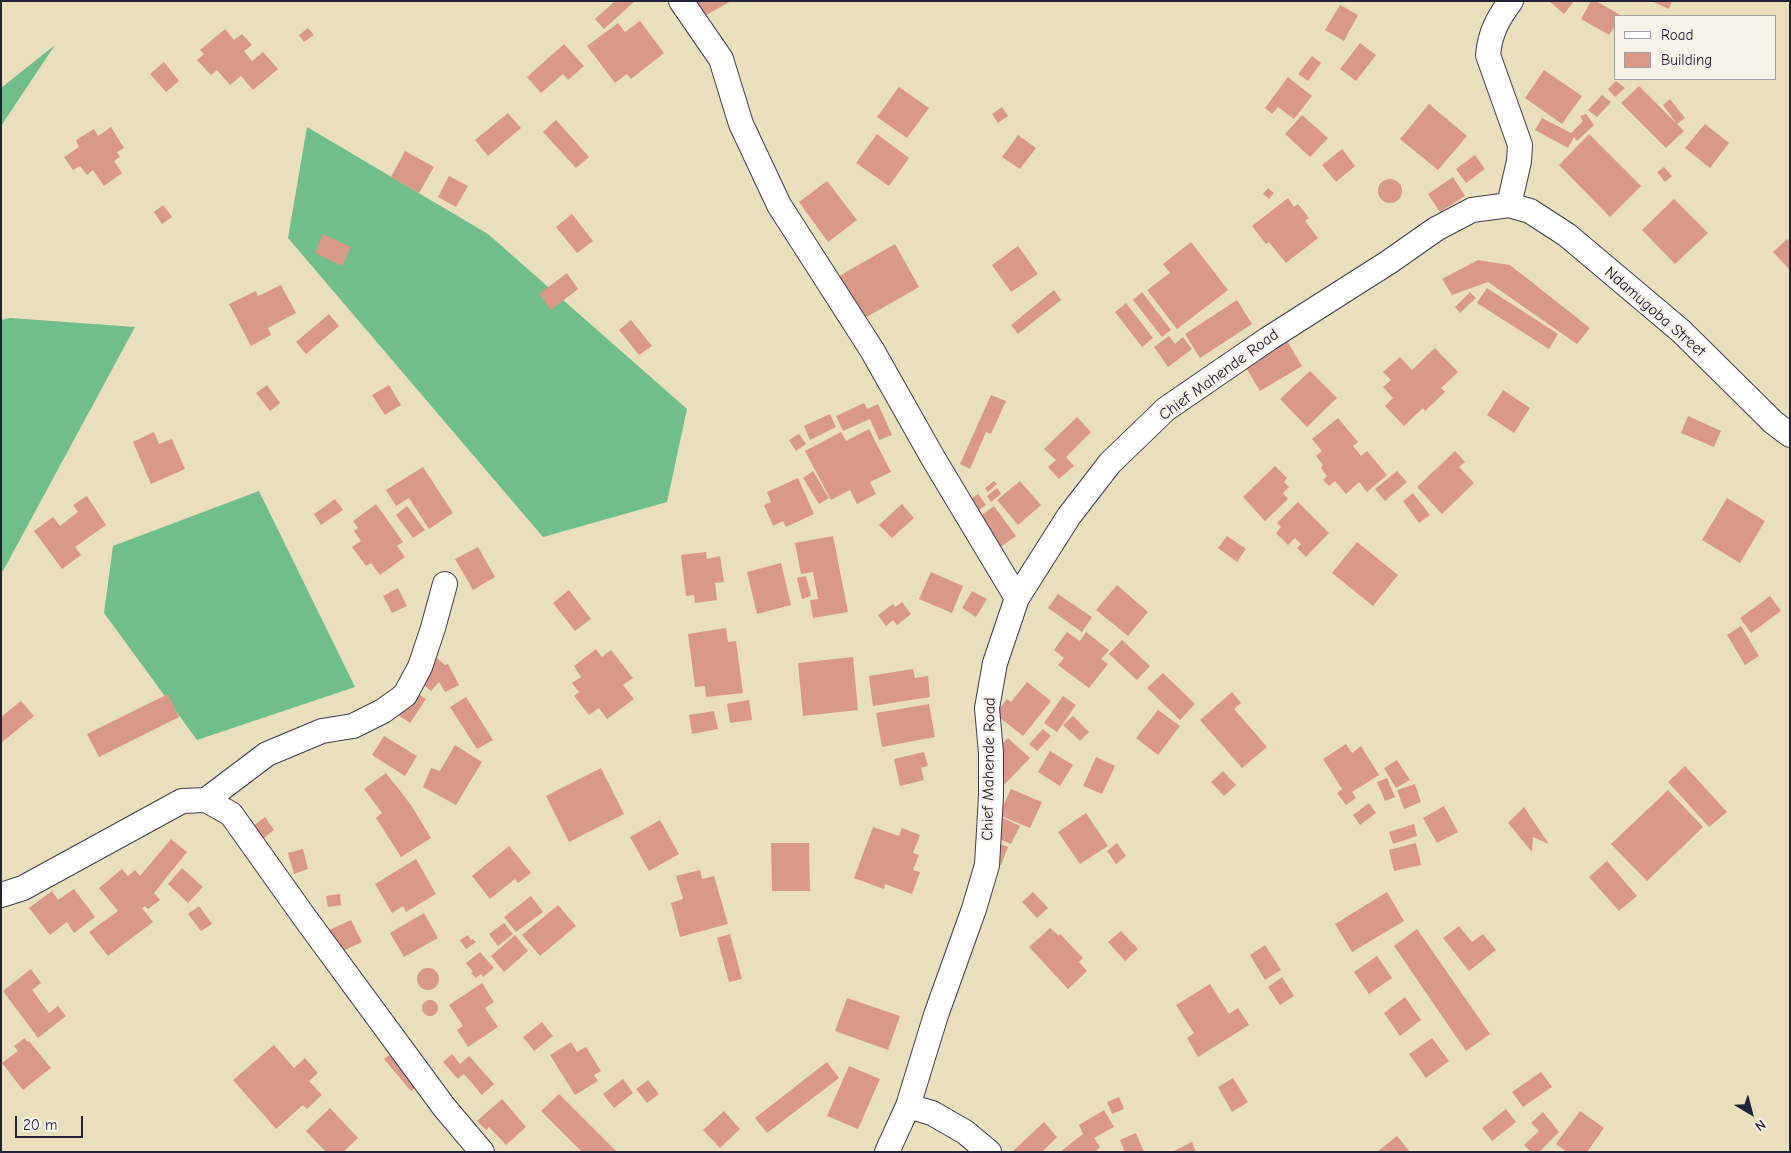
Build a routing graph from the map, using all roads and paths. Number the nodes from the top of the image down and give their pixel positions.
1 (680, 1) edge
2 (1511, 1) edge
3 (1509, 205) junction
4 (1790, 435) edge
5 (445, 584) dead end
6 (1017, 598) junction
7 (206, 800) junction
8 (1, 894) edge
9 (908, 1106) junction
10 (482, 1152) edge
11 (887, 1152) edge
12 (989, 1152) edge

1 - 6 street
2 - 3 street
3 - 4 street, Ndamugoba Street
3 - 6 street, Chief Mahende Road
5 - 7 street
6 - 9 street, Chief Mahende Road
7 - 8 street
7 - 10 street
9 - 11 street, Chief Mahende Road
9 - 12 street

